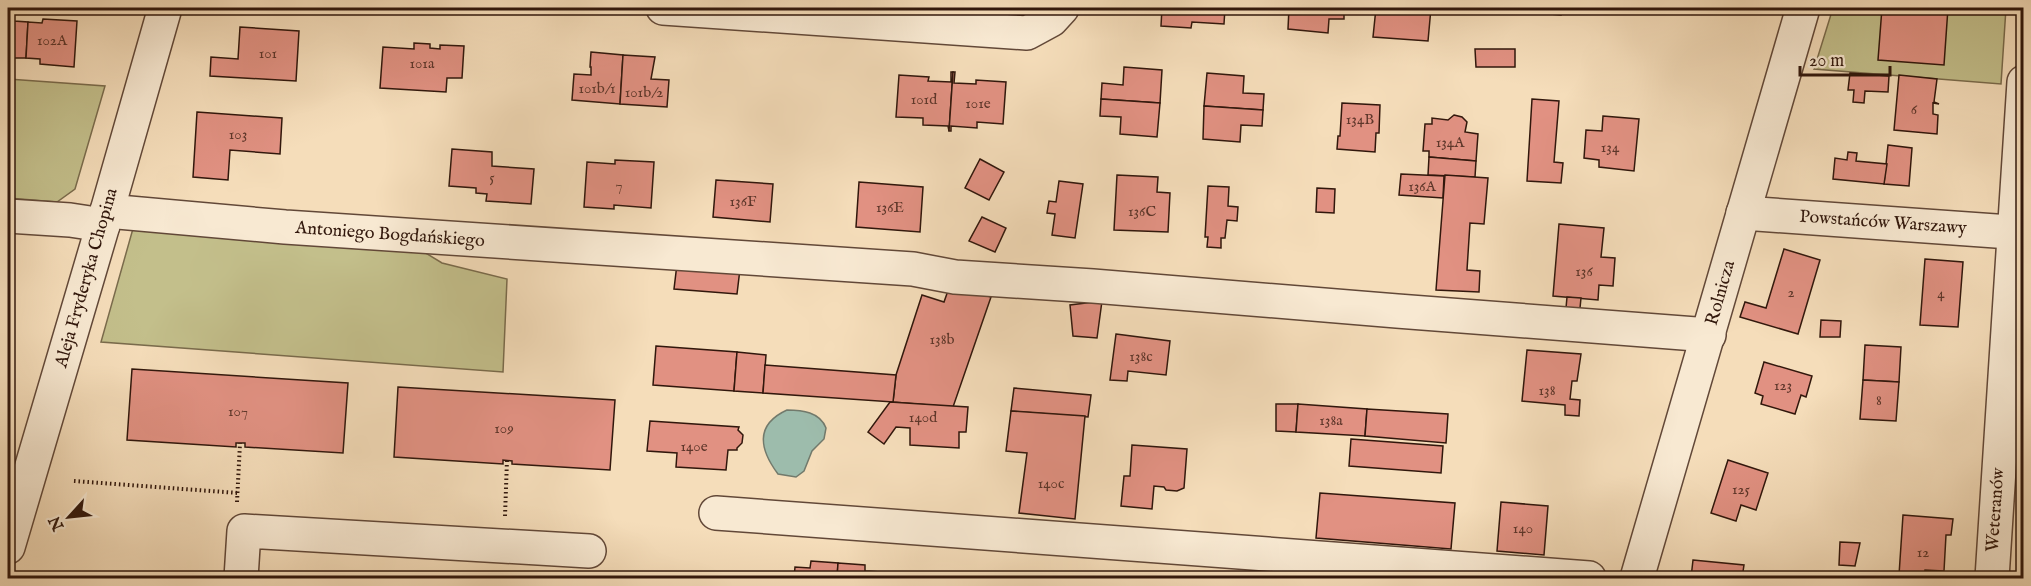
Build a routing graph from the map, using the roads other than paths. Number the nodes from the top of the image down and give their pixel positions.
1 (165, 8) edge
2 (663, 8) edge
3 (1062, 8) edge
4 (1803, 8) edge
5 (2024, 82) edge
6 (1743, 213) junction
7 (8, 216) edge
8 (105, 218) junction
9 (2019, 233) edge
10 (1709, 334) junction
11 (716, 513) dead end
12 (8, 547) edge
13 (589, 551) dead end
14 (241, 579) edge
15 (1589, 579) edge
16 (1637, 579) edge
17 (1992, 579) edge

1 - 8 street, Aleja Fryderyka Chopina
2 - 3 street
4 - 6 street, Rolnicza
5 - 9 street, Weteranów
6 - 9 street, Powstańców Warszawy
6 - 10 street, Rolnicza
7 - 8 street, Antoniego Bogdańskiego
8 - 10 street, Antoniego Bogdańskiego
8 - 12 street, Aleja Fryderyka Chopina
9 - 17 street, Weteranów
10 - 16 street, Rolnicza
11 - 15 street
13 - 14 street

